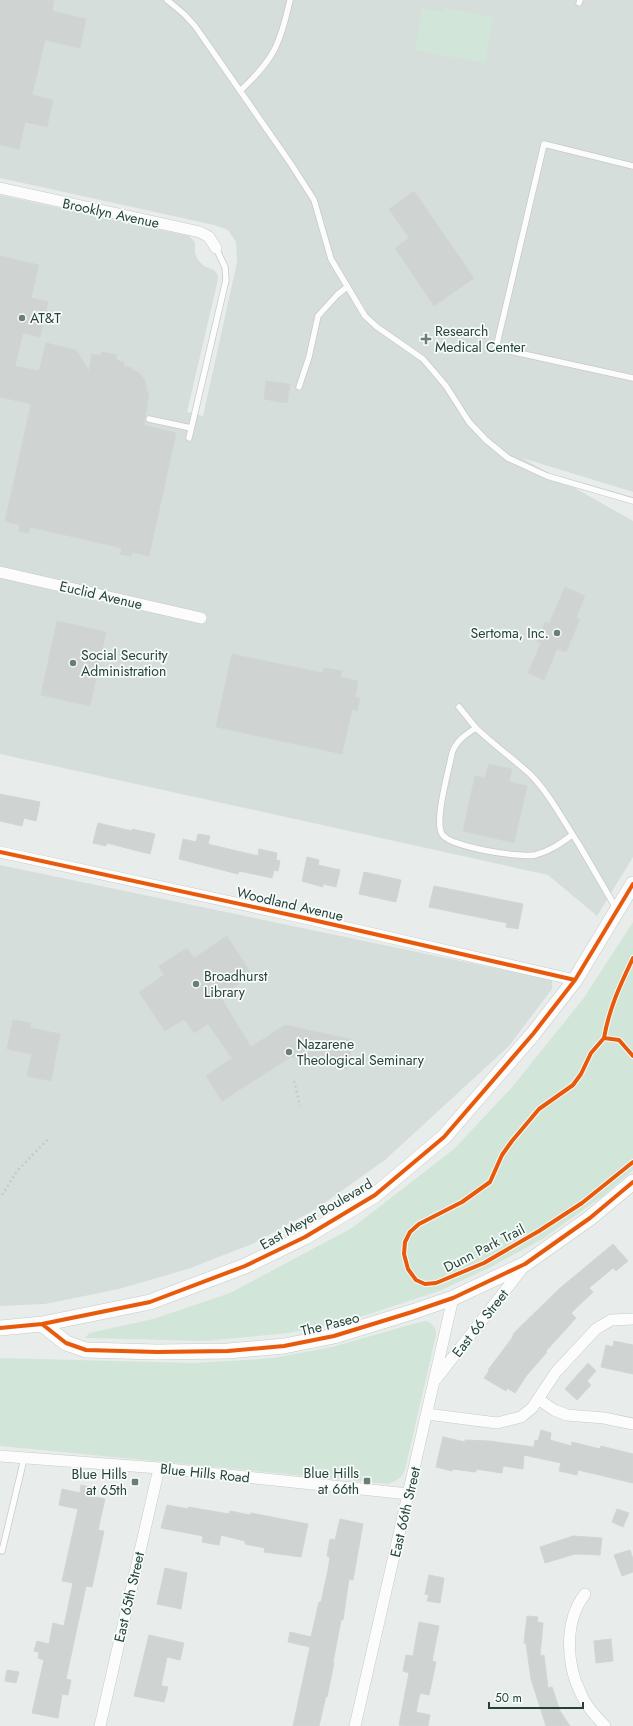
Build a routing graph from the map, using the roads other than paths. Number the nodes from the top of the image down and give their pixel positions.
1 (167, 0) edge
2 (290, 0) edge
3 (240, 91) junction
4 (633, 166) edge
5 (0, 188) edge
6 (216, 248) joint
7 (347, 288) junction
8 (633, 378) edge
9 (300, 387) dead end
10 (149, 419) dead end
11 (191, 428) junction
12 (189, 438) dead end
13 (633, 501) edge
14 (0, 572) edge
15 (202, 618) dead end
16 (460, 707) dead end
17 (476, 728) junction
18 (572, 835) junction
19 (0, 852) edge
20 (633, 884) edge
21 (617, 910) junction
22 (575, 980) junction
23 (633, 1182) edge
24 (526, 1264) junction
25 (453, 1298) junction
26 (633, 1319) edge
27 (42, 1324) junction
28 (0, 1328) edge
29 (434, 1381) junction
30 (538, 1399) junction
31 (427, 1414) junction
32 (633, 1424) edge
33 (0, 1456) edge
34 (24, 1459) junction
35 (159, 1468) junction
36 (409, 1494) junction
37 (0, 1550) edge
38 (585, 1594) dead end
39 (100, 1726) edge
40 (355, 1726) edge
41 (606, 1726) edge

1 - 3 lane
2 - 3 lane
3 - 7 lane
4 - 8 lane
5 - 6 street, Brooklyn Avenue
6 - 11 lane
7 - 9 lane
7 - 13 lane
10 - 11 lane
11 - 12 lane
14 - 15 street, Euclid Avenue
16 - 17 lane
17 - 18 lane
17 - 18 lane
18 - 21 lane
19 - 22 street, Woodland Avenue
20 - 21 main road, East Meyer Boulevard
21 - 22 main road, East Meyer Boulevard
22 - 27 main road, East Meyer Boulevard
23 - 24 main road, The Paseo
24 - 25 main road, The Paseo
24 - 29 street, East 66 Street
25 - 27 main road, The Paseo
25 - 29 street, East 66th Street
26 - 30 street
27 - 28 main road
29 - 31 street, East 66th Street
30 - 31 street
30 - 32 street
31 - 36 street, East 66th Street
33 - 34 street, Blue Hills Road
34 - 35 street, Blue Hills Road
34 - 37 lane
35 - 36 street, Blue Hills Road
35 - 39 street, East 65th Street
36 - 40 street, East 66th Street
38 - 41 street

